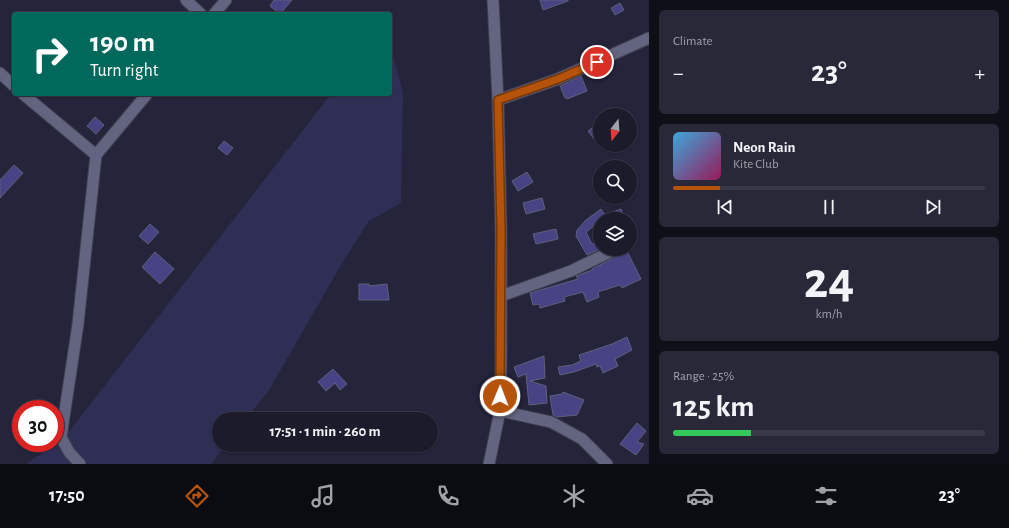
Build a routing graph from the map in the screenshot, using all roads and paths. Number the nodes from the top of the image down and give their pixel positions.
1 (186, 0) edge
2 (226, 0) edge
3 (494, 1) edge
4 (199, 12) edge
5 (216, 12) edge
6 (649, 38) edge
7 (0, 73) edge
8 (12, 84) edge
9 (25, 96) edge
10 (145, 96) edge
11 (498, 100) junction
12 (96, 156) junction
13 (602, 256) edge
14 (501, 296) junction
15 (500, 411) junction
16 (80, 464) edge
17 (489, 464) edge
18 (607, 464) edge

1 - 4 street
2 - 5 street
3 - 11 street
6 - 11 street
7 - 8 street
9 - 12 street
10 - 12 street
11 - 14 street
12 - 16 street
13 - 14 street
14 - 15 street
15 - 17 street
15 - 18 street

